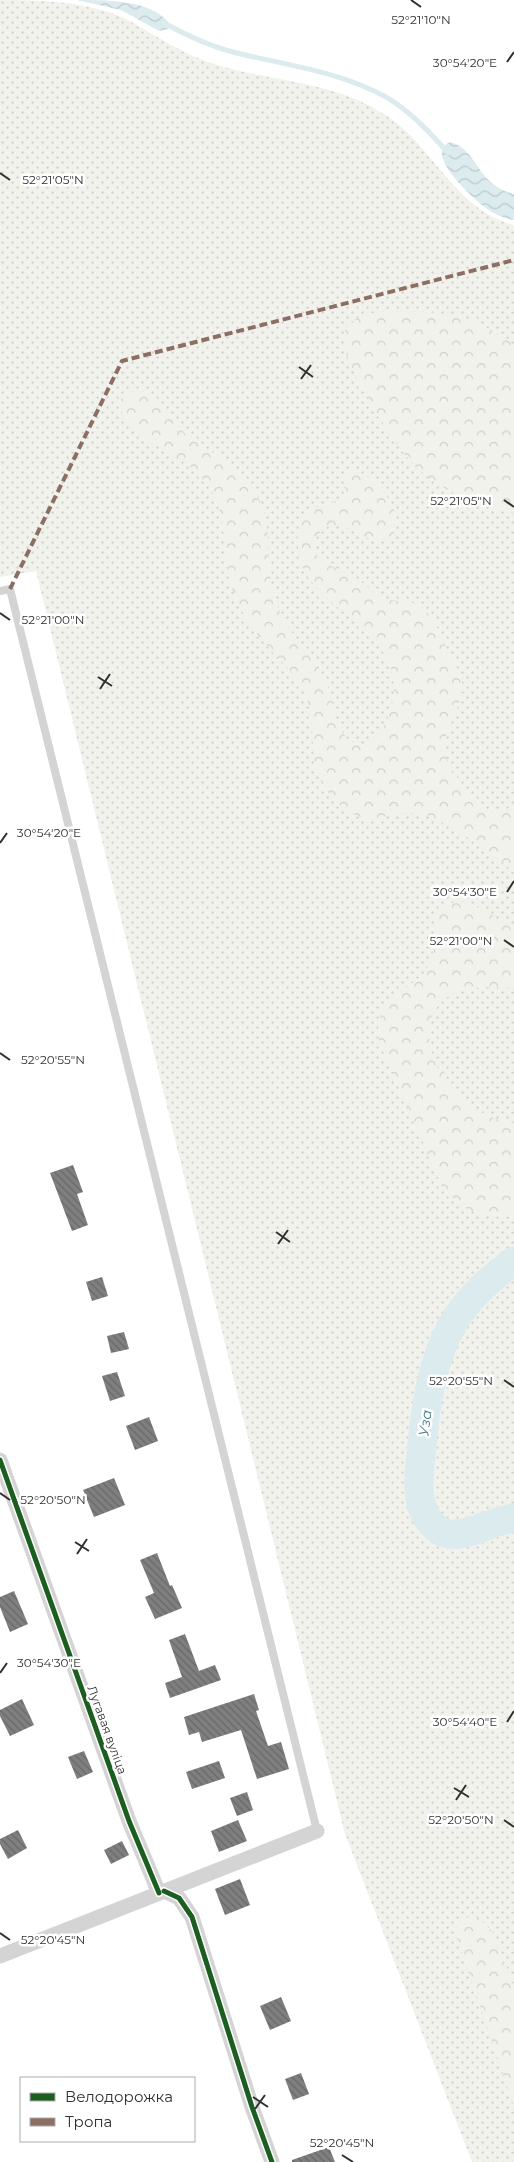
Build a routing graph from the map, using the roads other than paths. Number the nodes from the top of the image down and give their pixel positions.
1 (0, 591) edge
2 (0, 1460) edge
3 (317, 1831) joint
4 (162, 1892) junction
5 (0, 1956) edge
6 (272, 2162) edge

1 - 3 lane
2 - 4 street, Лугавая вуліца
3 - 4 street
4 - 5 street
4 - 6 street

